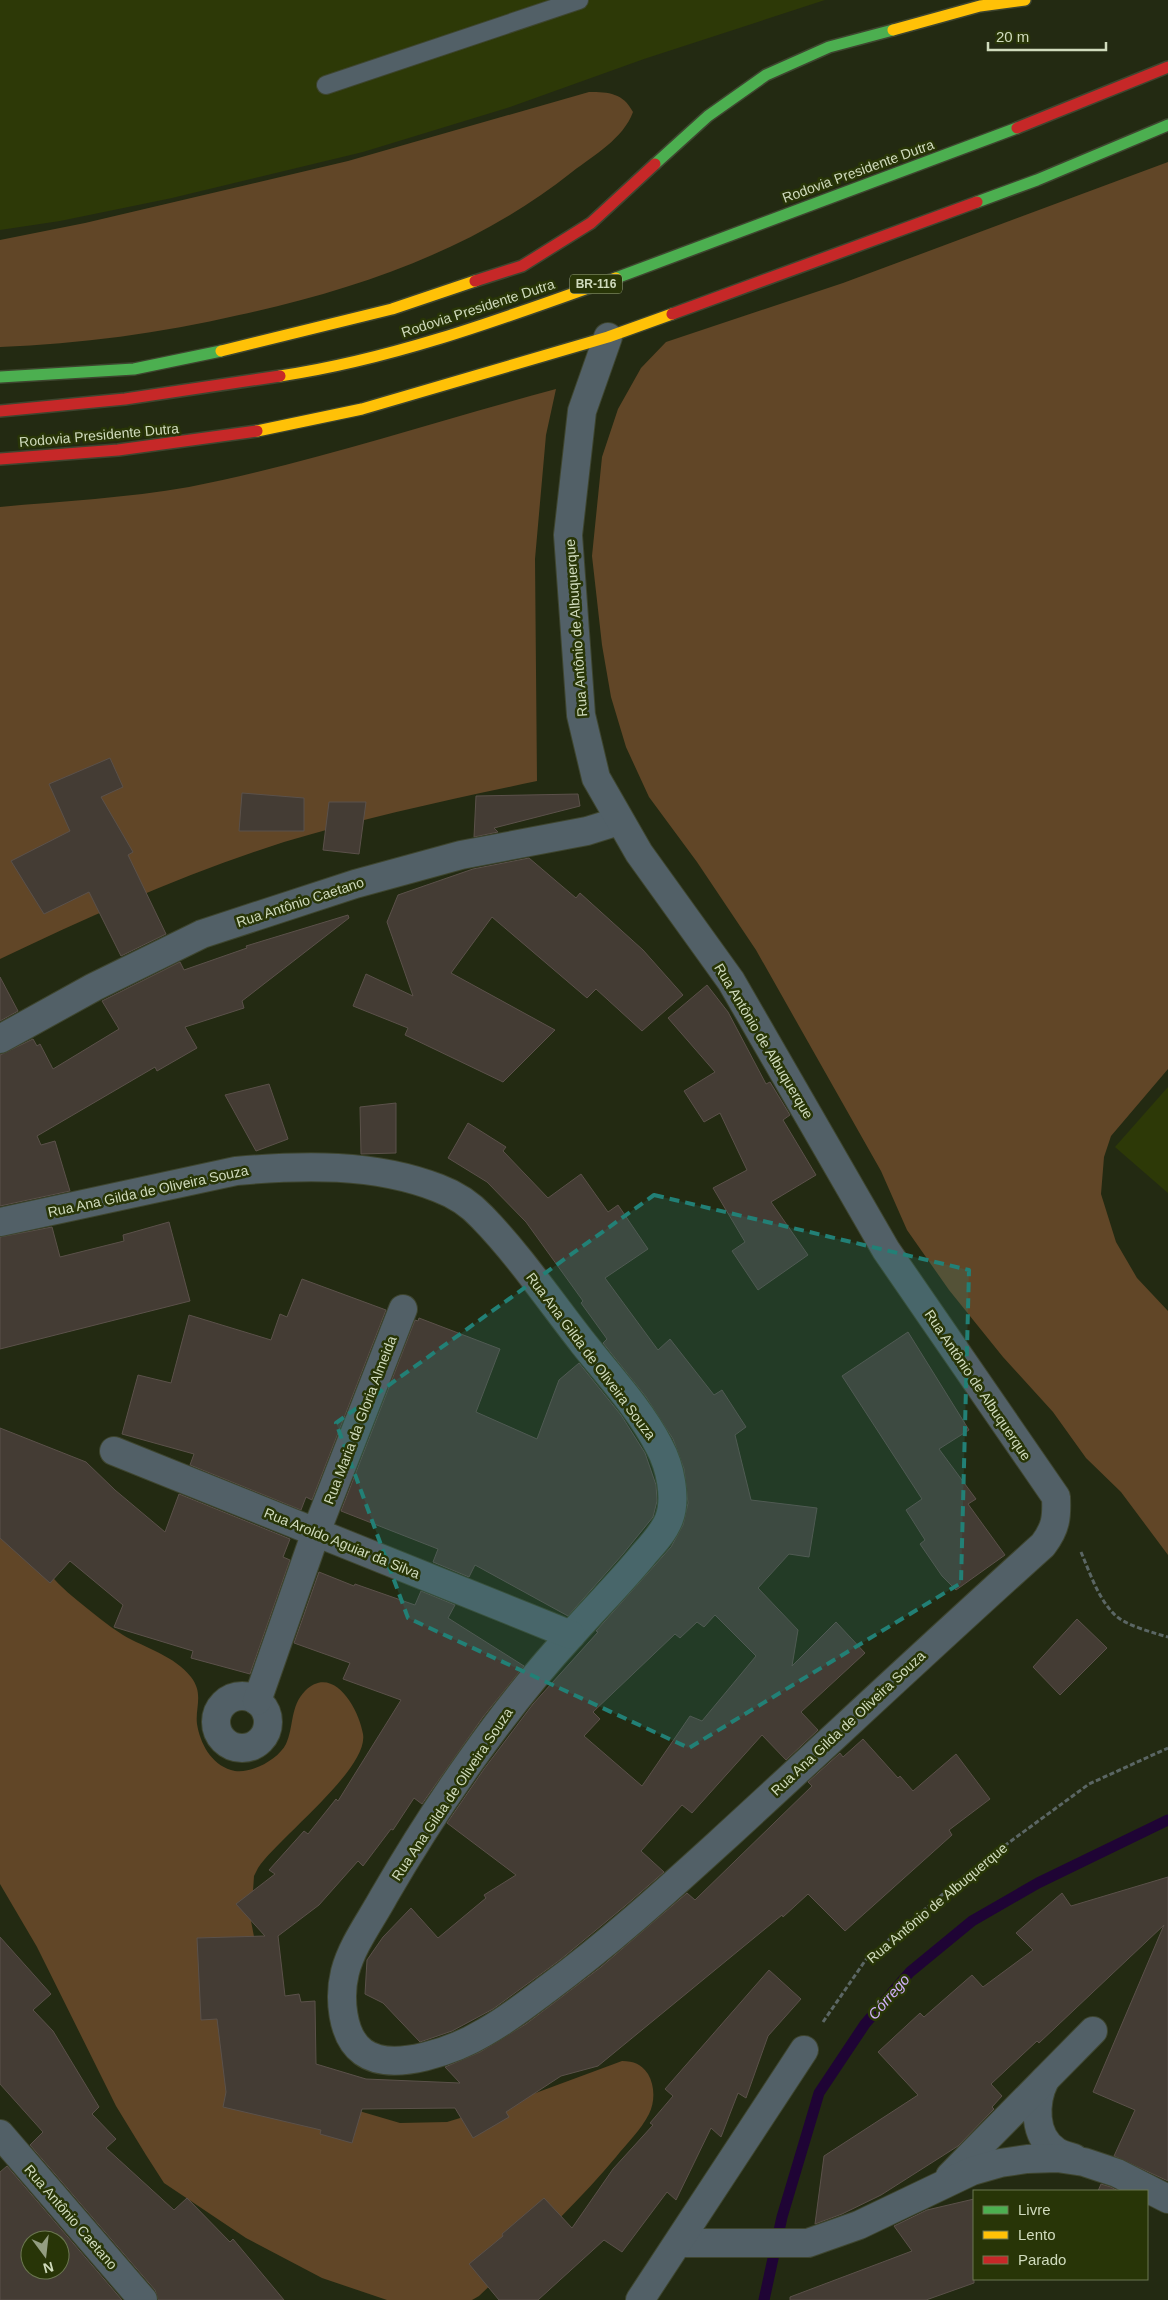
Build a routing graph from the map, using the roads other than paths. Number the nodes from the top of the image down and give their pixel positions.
1 (579, 0) edge
2 (1025, 0) edge
3 (980, 3) edge
4 (1168, 67) edge
5 (326, 85) dead end
6 (1168, 125) edge
7 (608, 337) junction
8 (0, 377) edge
9 (0, 411) edge
10 (0, 458) edge
11 (619, 821) junction
12 (0, 1039) edge
13 (0, 1222) edge
14 (403, 1309) dead end
15 (114, 1451) dead end
16 (1056, 1497) joint
17 (316, 1532) junction
18 (571, 1634) junction
19 (257, 1701) dead end
20 (1093, 2031) dead end
21 (804, 2050) road end
22 (1045, 2080) junction
23 (0, 2134) edge
24 (1084, 2162) junction
25 (941, 2185) junction
26 (1168, 2199) edge
27 (679, 2243) junction
28 (143, 2300) edge
29 (640, 2300) edge

1 - 5 lane
2 - 3 highway
3 - 8 highway
4 - 9 highway, Rodovia Presidente Dutra / BR-116
6 - 7 highway, Rodovia Presidente Dutra
7 - 10 highway, Rodovia Presidente Dutra
7 - 11 street, Rua Antônio de Albuquerque
11 - 12 street, Rua Antônio Caetano
11 - 16 street, Rua Antônio de Albuquerque
13 - 18 street, Rua Ana Gilda de Oliveira Souza
14 - 17 street, Rua Maria da Gloria Almeida
15 - 17 street, Rua Aroldo Aguiar da Silva
16 - 18 street, Rua Ana Gilda de Oliveira Souza
17 - 18 street, Rua Aroldo Aguiar da Silva
17 - 19 street, Rua Maria da Gloria Almeida
20 - 22 street
21 - 27 street
22 - 24 street
22 - 25 street
23 - 28 street, Rua Antônio Caetano
24 - 25 street
24 - 26 street
25 - 27 street
27 - 29 street

